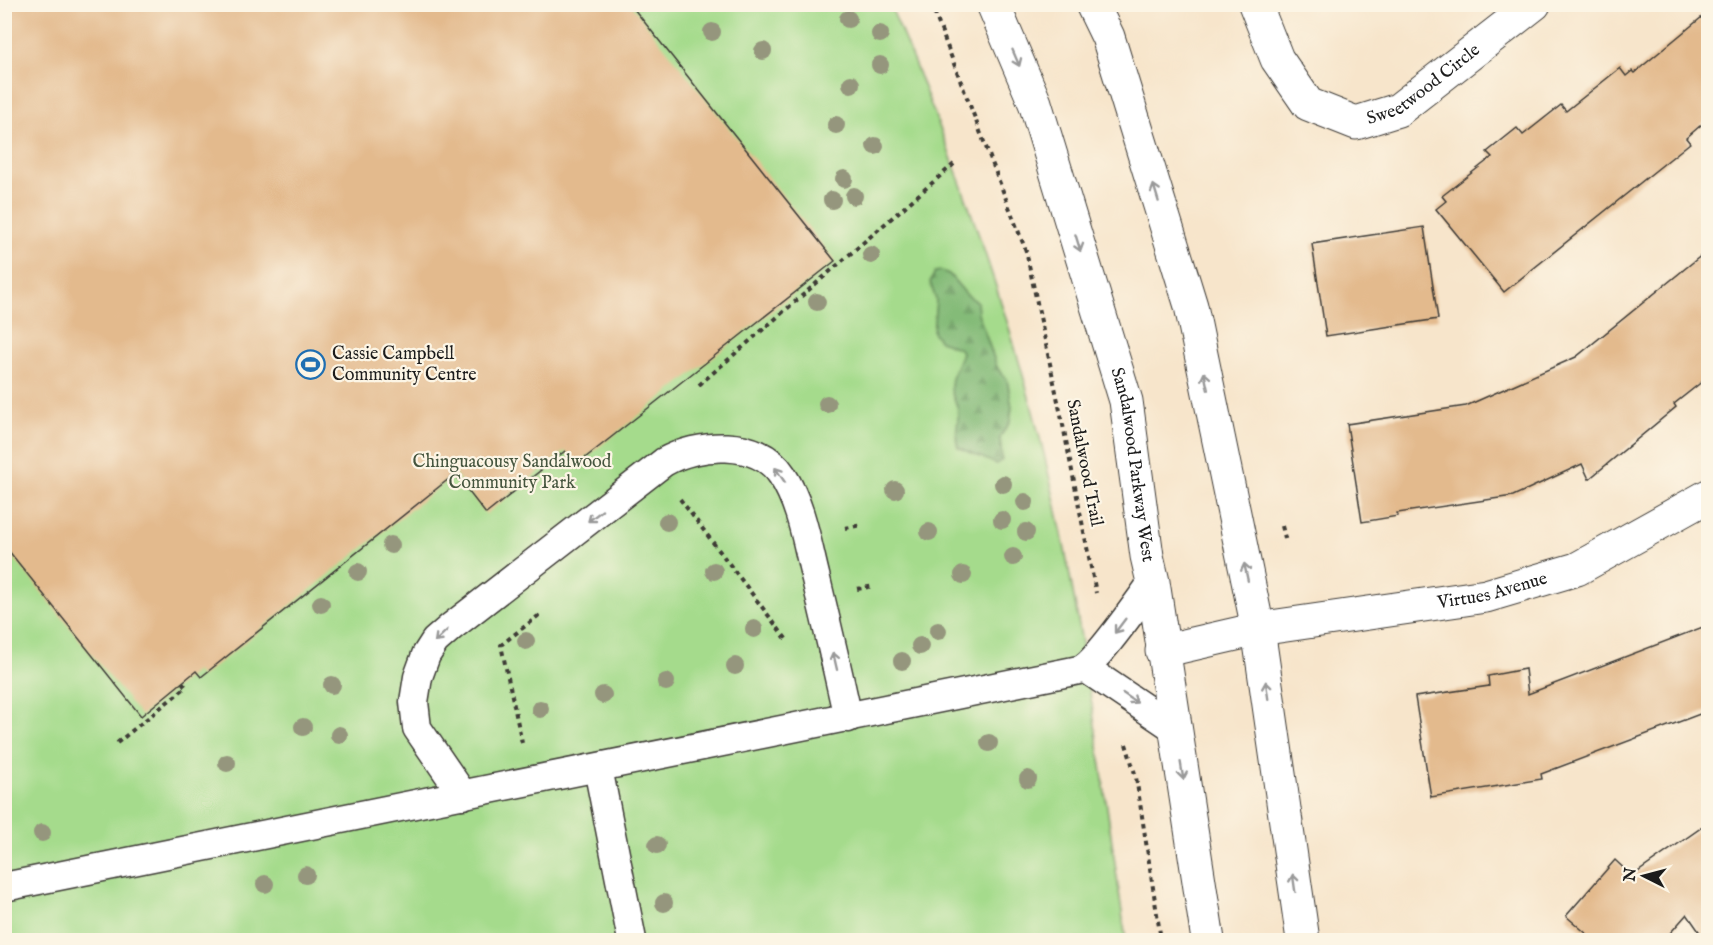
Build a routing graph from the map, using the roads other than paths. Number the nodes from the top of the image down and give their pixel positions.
1 (993, 4) edge
2 (1092, 4) edge
3 (1255, 4) edge
4 (1534, 4) edge
5 (1708, 496) edge
6 (1153, 582) junction
7 (1258, 629) junction
8 (1162, 651) junction
9 (1094, 658) junction
10 (848, 718) junction
11 (1174, 728) junction
12 (598, 768) junction
13 (464, 795) junction
14 (4, 887) edge
15 (632, 940) edge
16 (1208, 940) edge
17 (1303, 940) edge

1 -> 6 main road, Sandalwood Parkway West
7 -> 2 main road
3 - 4 main road, Sweetwood Circle
5 - 7 main road, Virtues Avenue
6 - 8 main road, Sandalwood Parkway West
6 -> 9 lane
7 - 8 main road, Virtues Avenue
17 -> 7 main road
8 - 11 main road, Sandalwood Parkway West
9 - 10 lane
9 -> 11 lane
10 - 12 lane
10 -> 13 lane
11 -> 16 main road, Sandalwood Parkway West
12 - 13 lane
12 - 15 lane
13 - 14 lane

